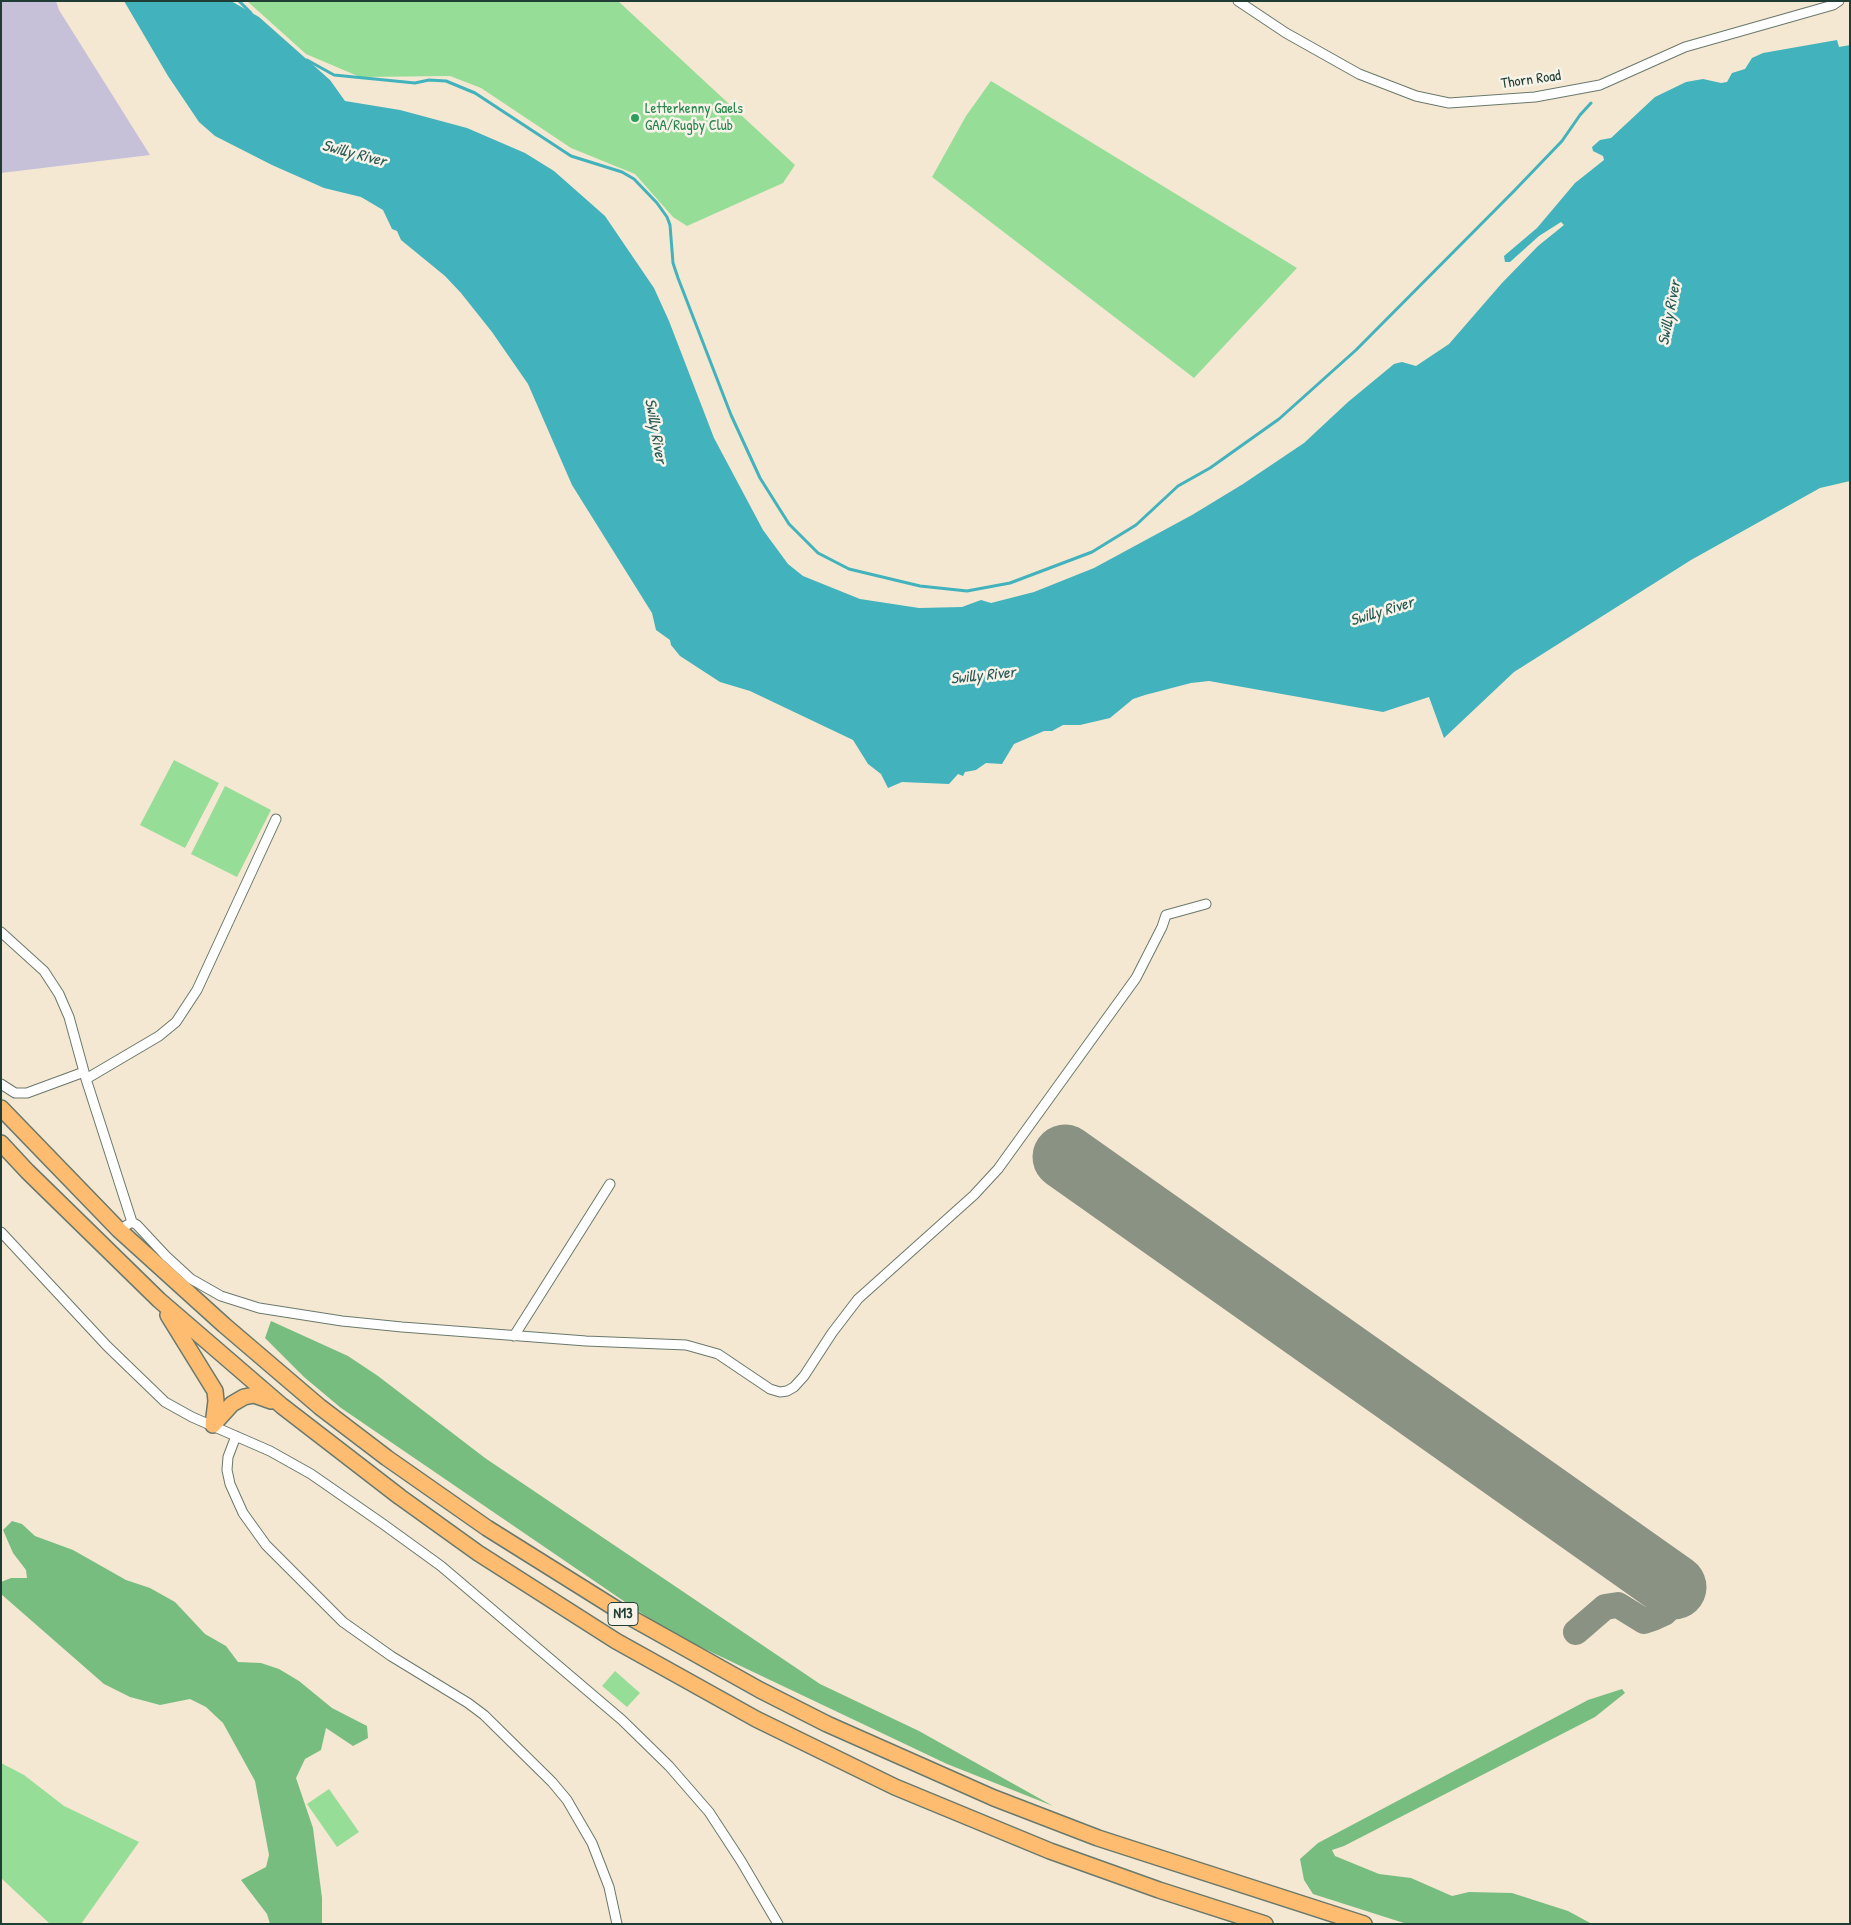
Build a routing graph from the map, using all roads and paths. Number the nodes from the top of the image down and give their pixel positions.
1 (1238, 1) edge
2 (1838, 1) edge
3 (276, 819) dead end
4 (1206, 904) dead end
5 (1, 932) edge
6 (85, 1076) junction
7 (1, 1084) edge
8 (1, 1108) edge
9 (1, 1143) edge
10 (610, 1184) dead end
11 (125, 1226) junction
12 (1, 1232) edge
13 (159, 1300) junction
14 (514, 1336) junction
15 (282, 1406) junction
16 (213, 1425) junction
17 (236, 1436) junction
18 (617, 1924) edge
19 (778, 1924) edge
20 (1265, 1924) edge
21 (1364, 1924) edge

1 - 2 street, Thorn Road
3 - 6 street
4 - 14 street
5 - 6 street
6 - 7 street
6 - 11 street
8 - 11 highway, N13
9 - 13 highway, N13
10 - 14 street
11 - 14 street
11 - 21 highway, N13
12 - 16 street
13 - 15 highway, N13
13 - 16 highway
15 - 16 highway
15 - 20 highway, N13
16 - 17 street
17 - 18 street
17 - 19 street

